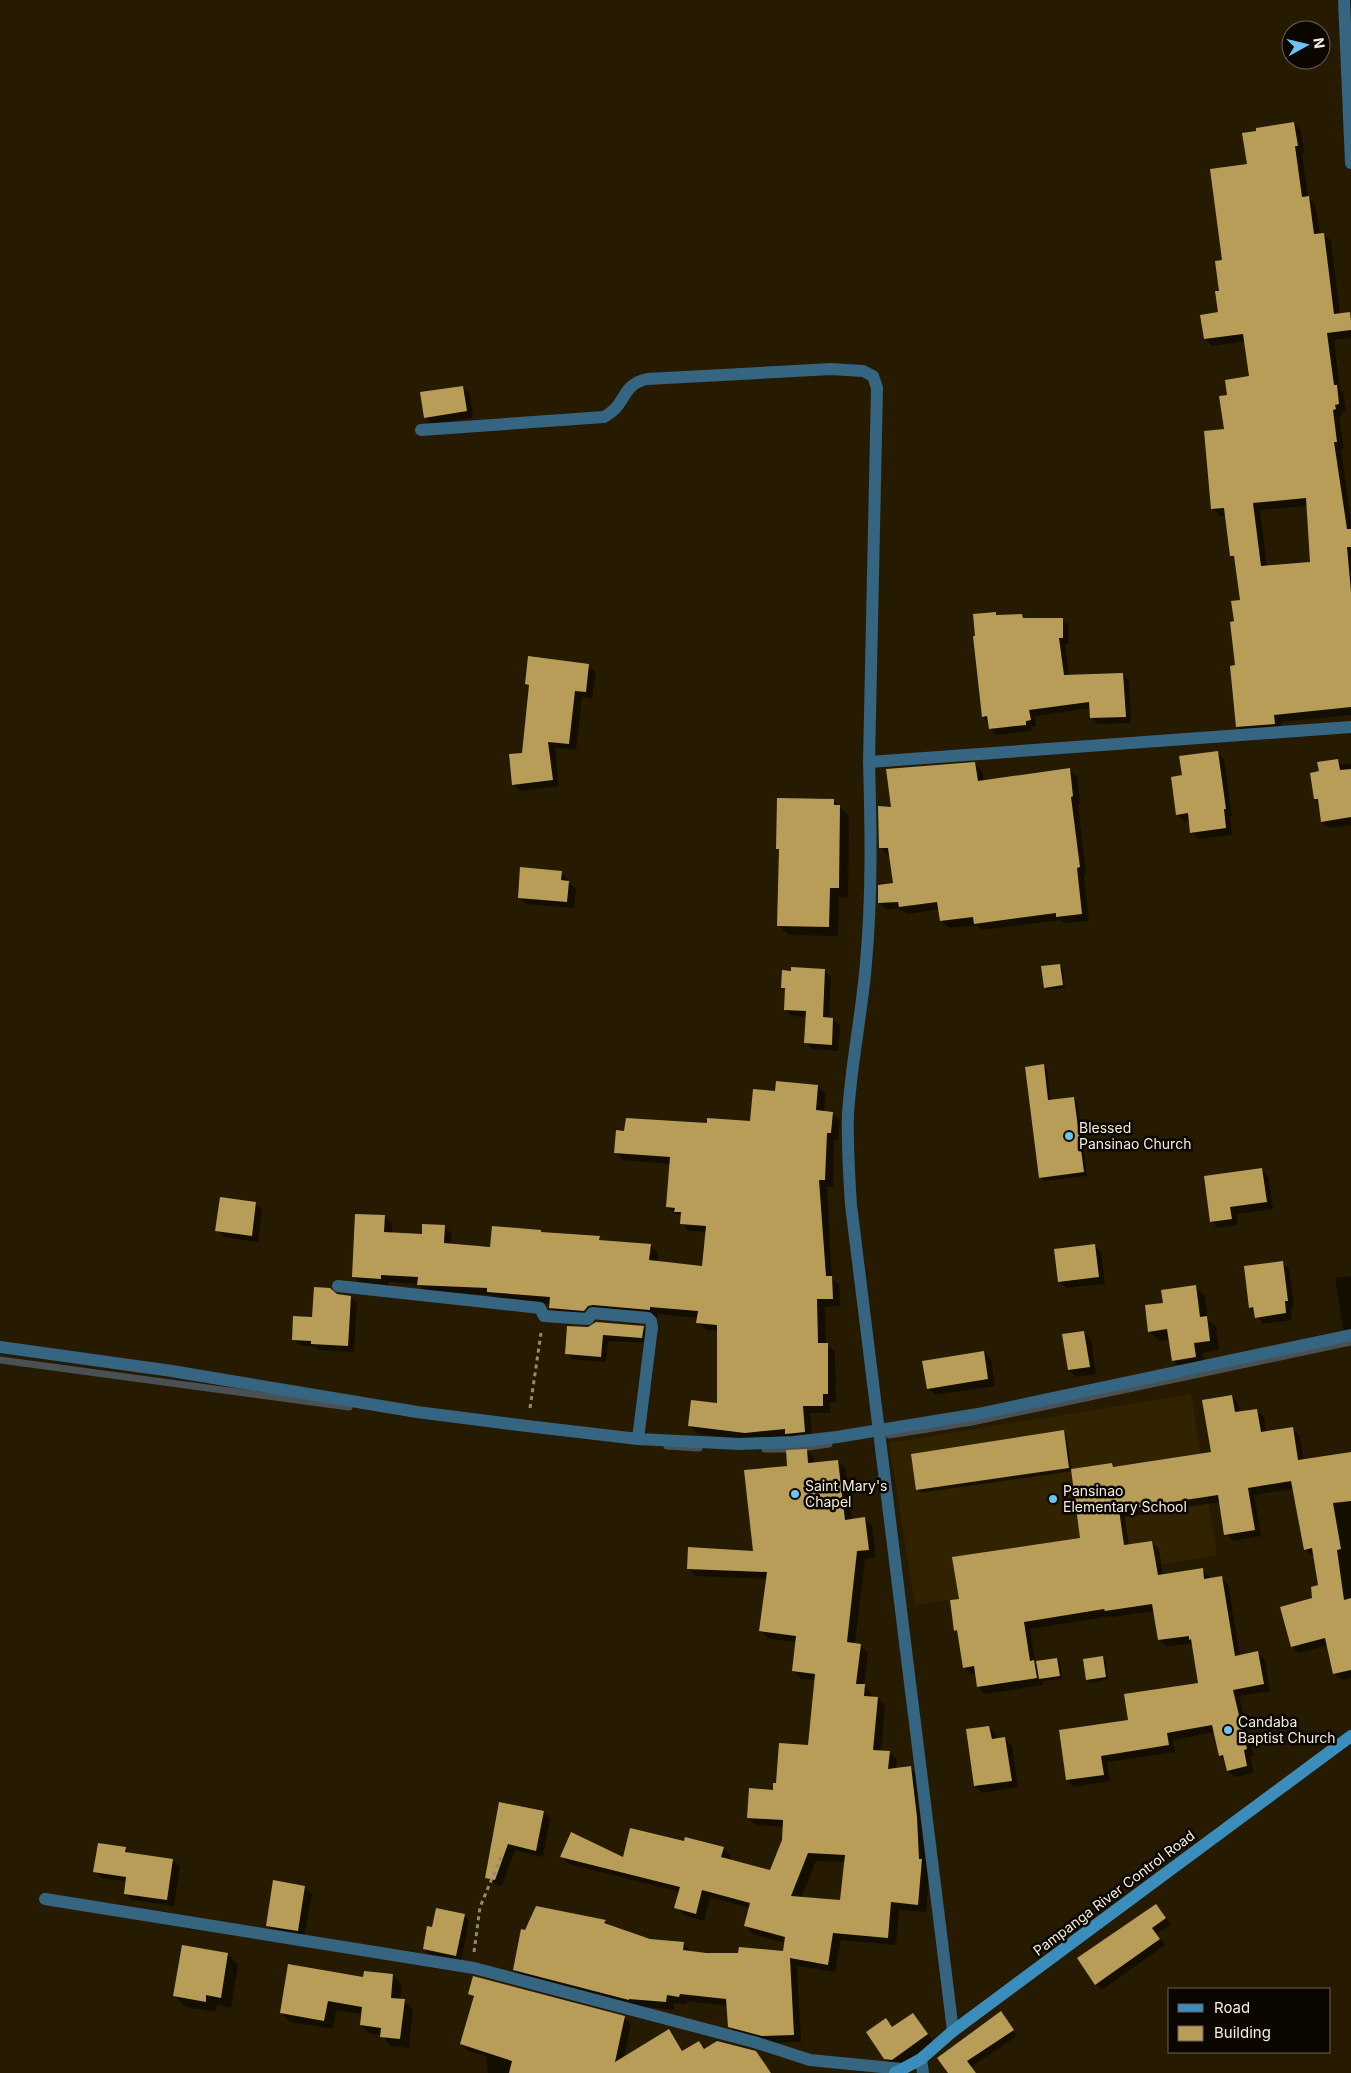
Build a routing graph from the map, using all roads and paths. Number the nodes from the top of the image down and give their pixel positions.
1 (1344, 0) edge
2 (1351, 163) edge
3 (420, 430) dead end
4 (1351, 727) edge
5 (869, 762) junction
6 (338, 1286) dead end
7 (544, 1316) junction
8 (1351, 1335) edge
9 (0, 1347) edge
10 (527, 1426) junction
11 (878, 1429) junction
12 (638, 1439) junction
13 (1351, 1736) edge
14 (501, 1857) dead end
15 (45, 1899) dead end
16 (474, 1968) junction
17 (953, 2031) junction
18 (920, 2059) junction
19 (898, 2071) edge
20 (924, 2073) edge

1 - 2 street
3 - 5 street
4 - 5 street
5 - 11 street
6 - 7 street
7 - 10 path
7 - 12 street
8 - 11 street
9 - 10 street
10 - 12 street
11 - 12 street
11 - 17 street
13 - 17 main road, Pampanga River Control Road
14 - 16 path
15 - 16 street
16 - 19 street
17 - 18 main road, Pampanga River Control Road
18 - 19 main road, Pampanga River Control Road
18 - 20 street

